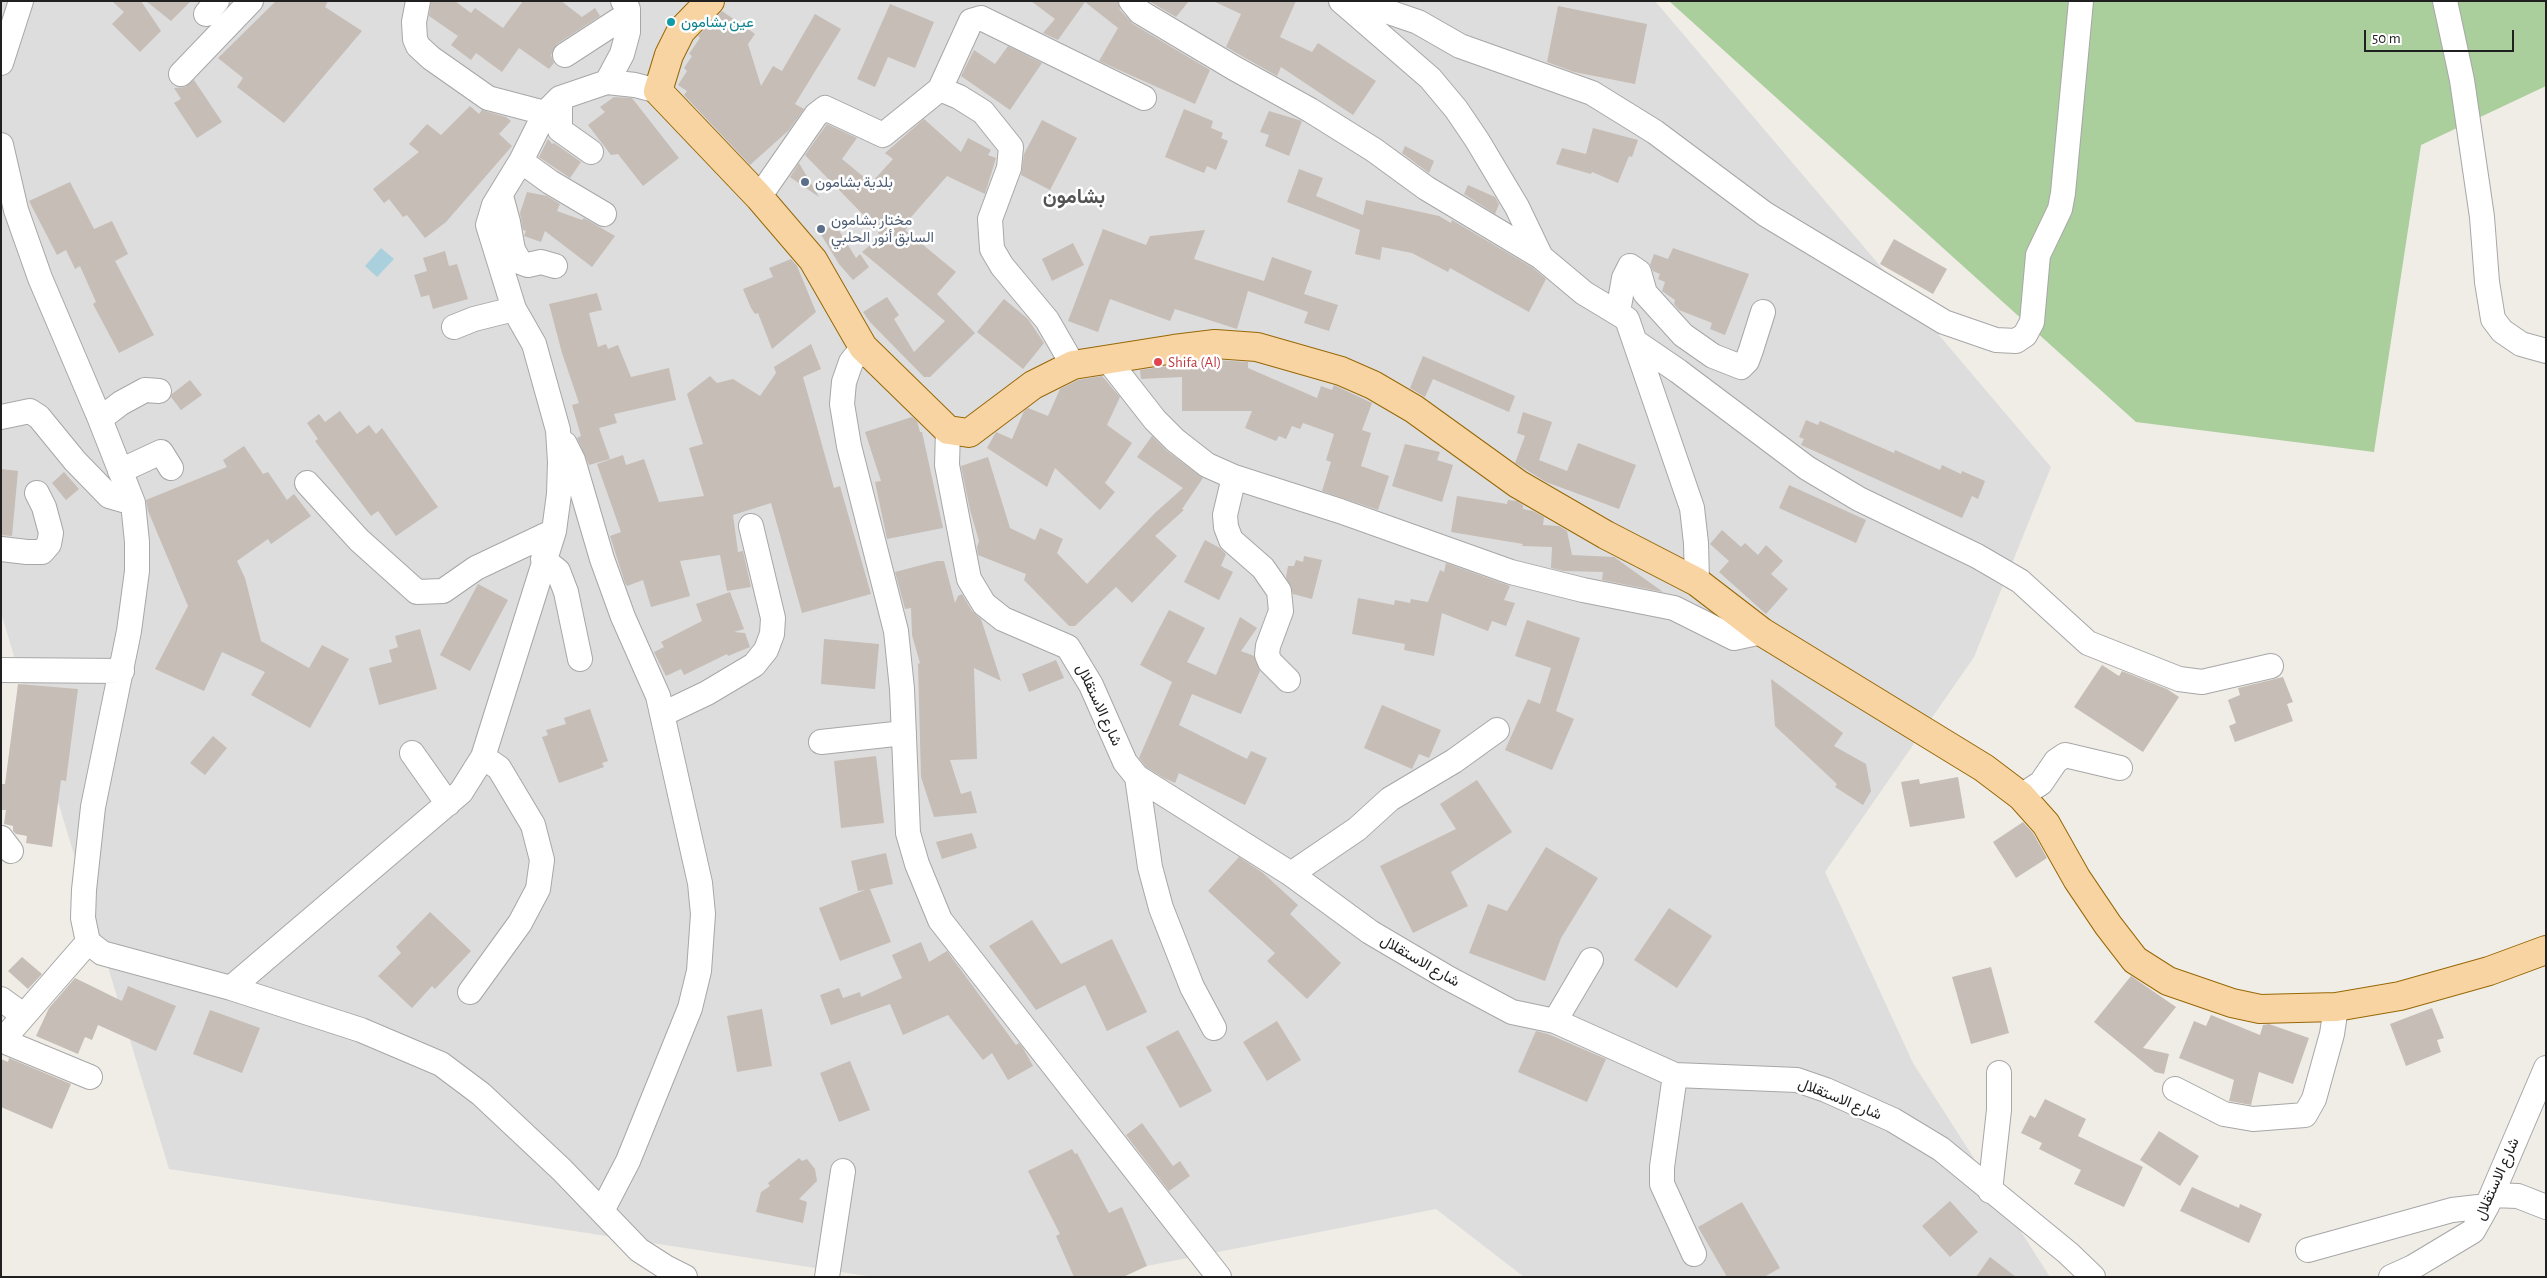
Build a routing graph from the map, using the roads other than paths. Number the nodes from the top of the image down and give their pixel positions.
1 (20, 1) edge
2 (252, 1) edge
3 (418, 1) edge
4 (710, 1) edge
5 (1131, 1) edge
6 (1341, 1) edge
7 (1356, 1) edge
8 (2080, 1) edge
9 (2445, 1) edge
10 (626, 8) edge
11 (1417, 12) edge
12 (565, 55) dead end
13 (1, 63) edge
14 (181, 74) dead end
15 (607, 82) junction
16 (940, 89) junction
17 (658, 91) junction
18 (1144, 98) dead end
19 (552, 105) junction
20 (1, 145) edge
21 (591, 152) dead end
22 (521, 161) junction
23 (501, 196) junction
24 (759, 197) junction
25 (604, 214) dead end
26 (1541, 257) junction
27 (555, 266) dead end
28 (514, 309) junction
29 (1618, 312) junction
30 (1763, 312) dead end
31 (454, 327) dead end
32 (1637, 343) junction
33 (863, 347) junction
34 (2546, 351) edge
35 (1108, 360) junction
36 (1072, 365) junction
37 (159, 391) dead end
38 (1, 417) edge
39 (100, 419) junction
40 (558, 430) junction
41 (948, 430) junction
42 (171, 468) dead end
43 (120, 471) junction
44 (1234, 477) junction
45 (308, 483) dead end
46 (37, 493) dead end
47 (133, 503) junction
48 (751, 526) dead end
49 (554, 531) junction
50 (1, 548) edge
51 (543, 559) junction
52 (1697, 582) junction
53 (1762, 632) junction
54 (580, 659) dead end
55 (2271, 666) dead end
56 (1, 670) edge
57 (122, 671) junction
58 (1288, 680) dead end
59 (663, 714) junction
60 (1497, 730) dead end
61 (904, 733) junction
62 (821, 742) dead end
63 (412, 753) dead end
64 (482, 757) junction
65 (2120, 768) dead end
66 (1136, 777) junction
67 (2020, 796) junction
68 (448, 804) junction
69 (1291, 874) junction
70 (88, 942) junction
71 (2546, 950) edge
72 (1591, 960) dead end
73 (231, 988) junction
74 (470, 992) dead end
75 (1, 999) edge
76 (2336, 1007) junction
77 (23, 1015) junction
78 (1555, 1021) junction
79 (1214, 1028) dead end
80 (2546, 1068) edge
81 (1999, 1073) dead end
82 (1675, 1075) junction
83 (90, 1077) dead end
84 (2175, 1089) dead end
85 (843, 1172) dead end
86 (1990, 1191) junction
87 (2489, 1201) junction
88 (2546, 1207) edge
89 (602, 1211) junction
90 (2308, 1250) dead end
91 (1694, 1254) dead end
92 (685, 1277) edge
93 (827, 1277) edge
94 (1219, 1277) edge
95 (2093, 1277) edge
96 (2391, 1277) edge

1 - 13 street
2 - 14 street
3 - 19 street
4 - 17 main road
5 - 26 street
6 - 26 street
7 - 11 street
8 - 11 street
9 - 34 street
10 - 12 street
10 - 15 street
15 - 17 street
15 - 19 street
16 - 18 street
16 - 24 street
16 - 36 street
17 - 24 main road
19 - 21 street
19 - 22 street
20 - 39 street
22 - 23 street
22 - 25 street
23 - 27 street
23 - 28 street
24 - 33 main road
26 - 29 street
28 - 31 street
28 - 40 street
29 - 30 street
29 - 32 street
32 - 52 street
32 - 55 street
33 - 41 main road
33 - 61 street
35 - 36 main road
35 - 44 street
35 - 52 main road
36 - 41 main road
37 - 39 street
38 - 47 street
39 - 43 street
40 - 49 street
40 - 59 street
41 - 66 street, شارع الاستقلال
42 - 43 street
43 - 47 street
44 - 53 street
44 - 58 street
45 - 49 street
46 - 50 street
47 - 57 street
48 - 59 street
49 - 51 street
51 - 54 street
51 - 64 street
52 - 53 main road
53 - 67 main road
56 - 57 street
57 - 70 street
59 - 89 street
60 - 69 street
61 - 62 street
61 - 94 street
63 - 68 street
64 - 68 street
64 - 74 street
65 - 67 street
66 - 69 street, شارع الاستقلال
66 - 79 street
67 - 76 main road
68 - 73 street
69 - 78 street, شارع الاستقلال
70 - 73 street
70 - 77 street
71 - 76 main road
72 - 78 street
73 - 89 street
75 - 77 street
76 - 84 street
77 - 83 street
78 - 82 street, شارع الاستقلال
80 - 87 street, شارع الاستقلال
81 - 86 street
82 - 86 street, شارع الاستقلال
82 - 91 street
85 - 93 street
86 - 95 street, شارع الاستقلال
87 - 88 street
87 - 90 street
87 - 96 street, شارع الاستقلال
89 - 92 street

